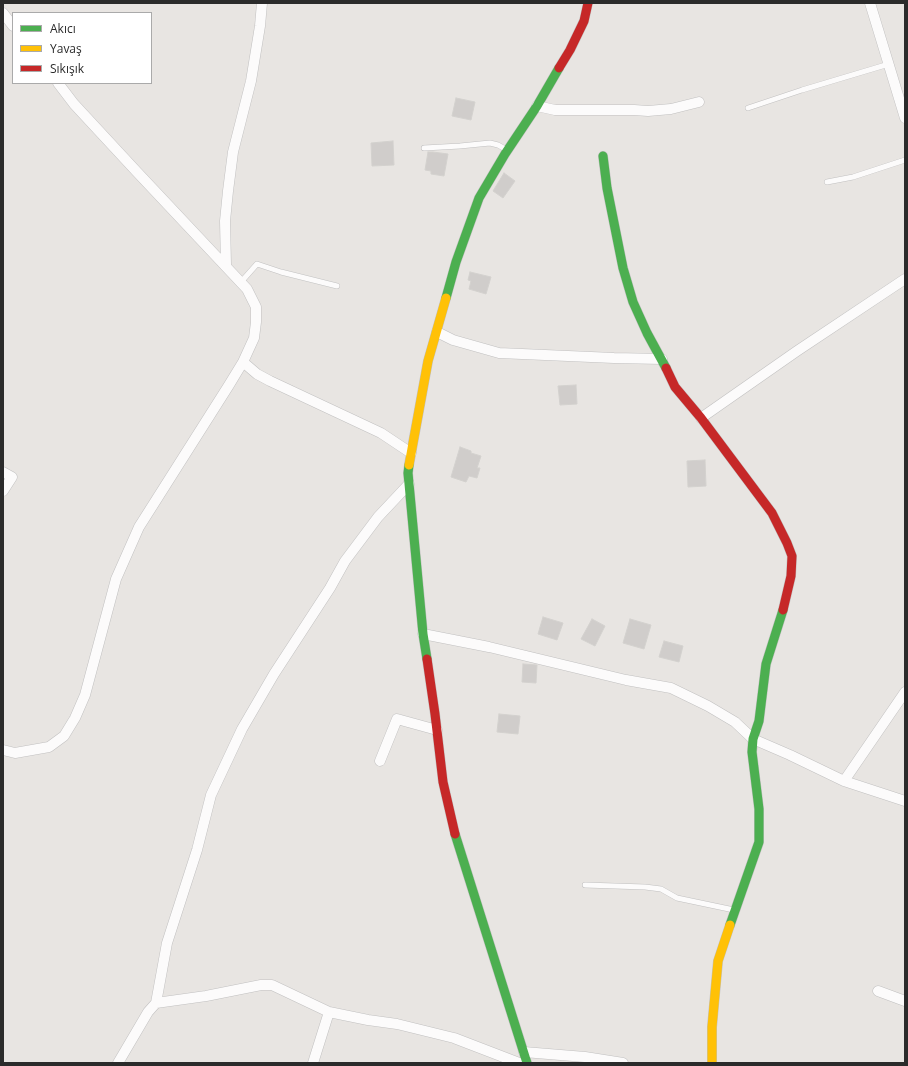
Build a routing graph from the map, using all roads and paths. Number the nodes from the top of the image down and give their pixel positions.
1 (262, 3) edge
2 (588, 3) edge
3 (870, 3) edge
4 (3, 13) edge
5 (12, 25) edge
6 (889, 64) junction
7 (59, 84) edge
8 (699, 102) dead end
9 (537, 106) junction
10 (748, 108) dead end
11 (905, 118) edge
12 (424, 148) dead end
13 (507, 150) junction
14 (603, 156) dead end
15 (905, 160) edge
16 (827, 182) dead end
17 (226, 266) junction
18 (905, 279) edge
19 (241, 282) junction
20 (337, 286) dead end
21 (437, 332) junction
22 (662, 360) junction
23 (243, 362) junction
24 (700, 418) junction
25 (410, 453) junction
26 (3, 472) edge
27 (409, 484) junction
28 (3, 491) edge
29 (423, 634) junction
30 (905, 692) edge
31 (437, 730) junction
32 (753, 739) junction
33 (3, 752) edge
34 (380, 761) dead end
35 (844, 781) junction
36 (905, 801) edge
37 (585, 884) dead end
38 (735, 910) junction
39 (878, 991) dead end
40 (905, 1001) edge
41 (156, 1003) junction
42 (330, 1012) junction
43 (524, 1052) junction
44 (118, 1063) edge
45 (313, 1063) edge
46 (520, 1063) edge
47 (527, 1063) edge
48 (623, 1063) edge
49 (712, 1063) edge

1 - 17 street
2 - 9 street
3 - 6 street
4 - 5 street
6 - 10 lane
6 - 11 street
7 - 17 street
8 - 9 street
9 - 13 street
12 - 13 lane
13 - 21 street
14 - 22 street
15 - 16 lane
17 - 19 street
18 - 24 street
19 - 20 lane
19 - 23 street
21 - 22 street
21 - 25 street
22 - 24 street
23 - 25 street
23 - 33 street
24 - 32 street
25 - 27 street
26 - 28 street
27 - 29 street
27 - 41 street
29 - 31 street
29 - 32 street
30 - 35 street
31 - 34 street
31 - 43 street
32 - 35 street
32 - 38 street
35 - 36 street
37 - 38 lane
38 - 49 street
39 - 40 street
41 - 42 street
41 - 44 street
42 - 45 street
42 - 46 street
43 - 47 street
43 - 48 street

